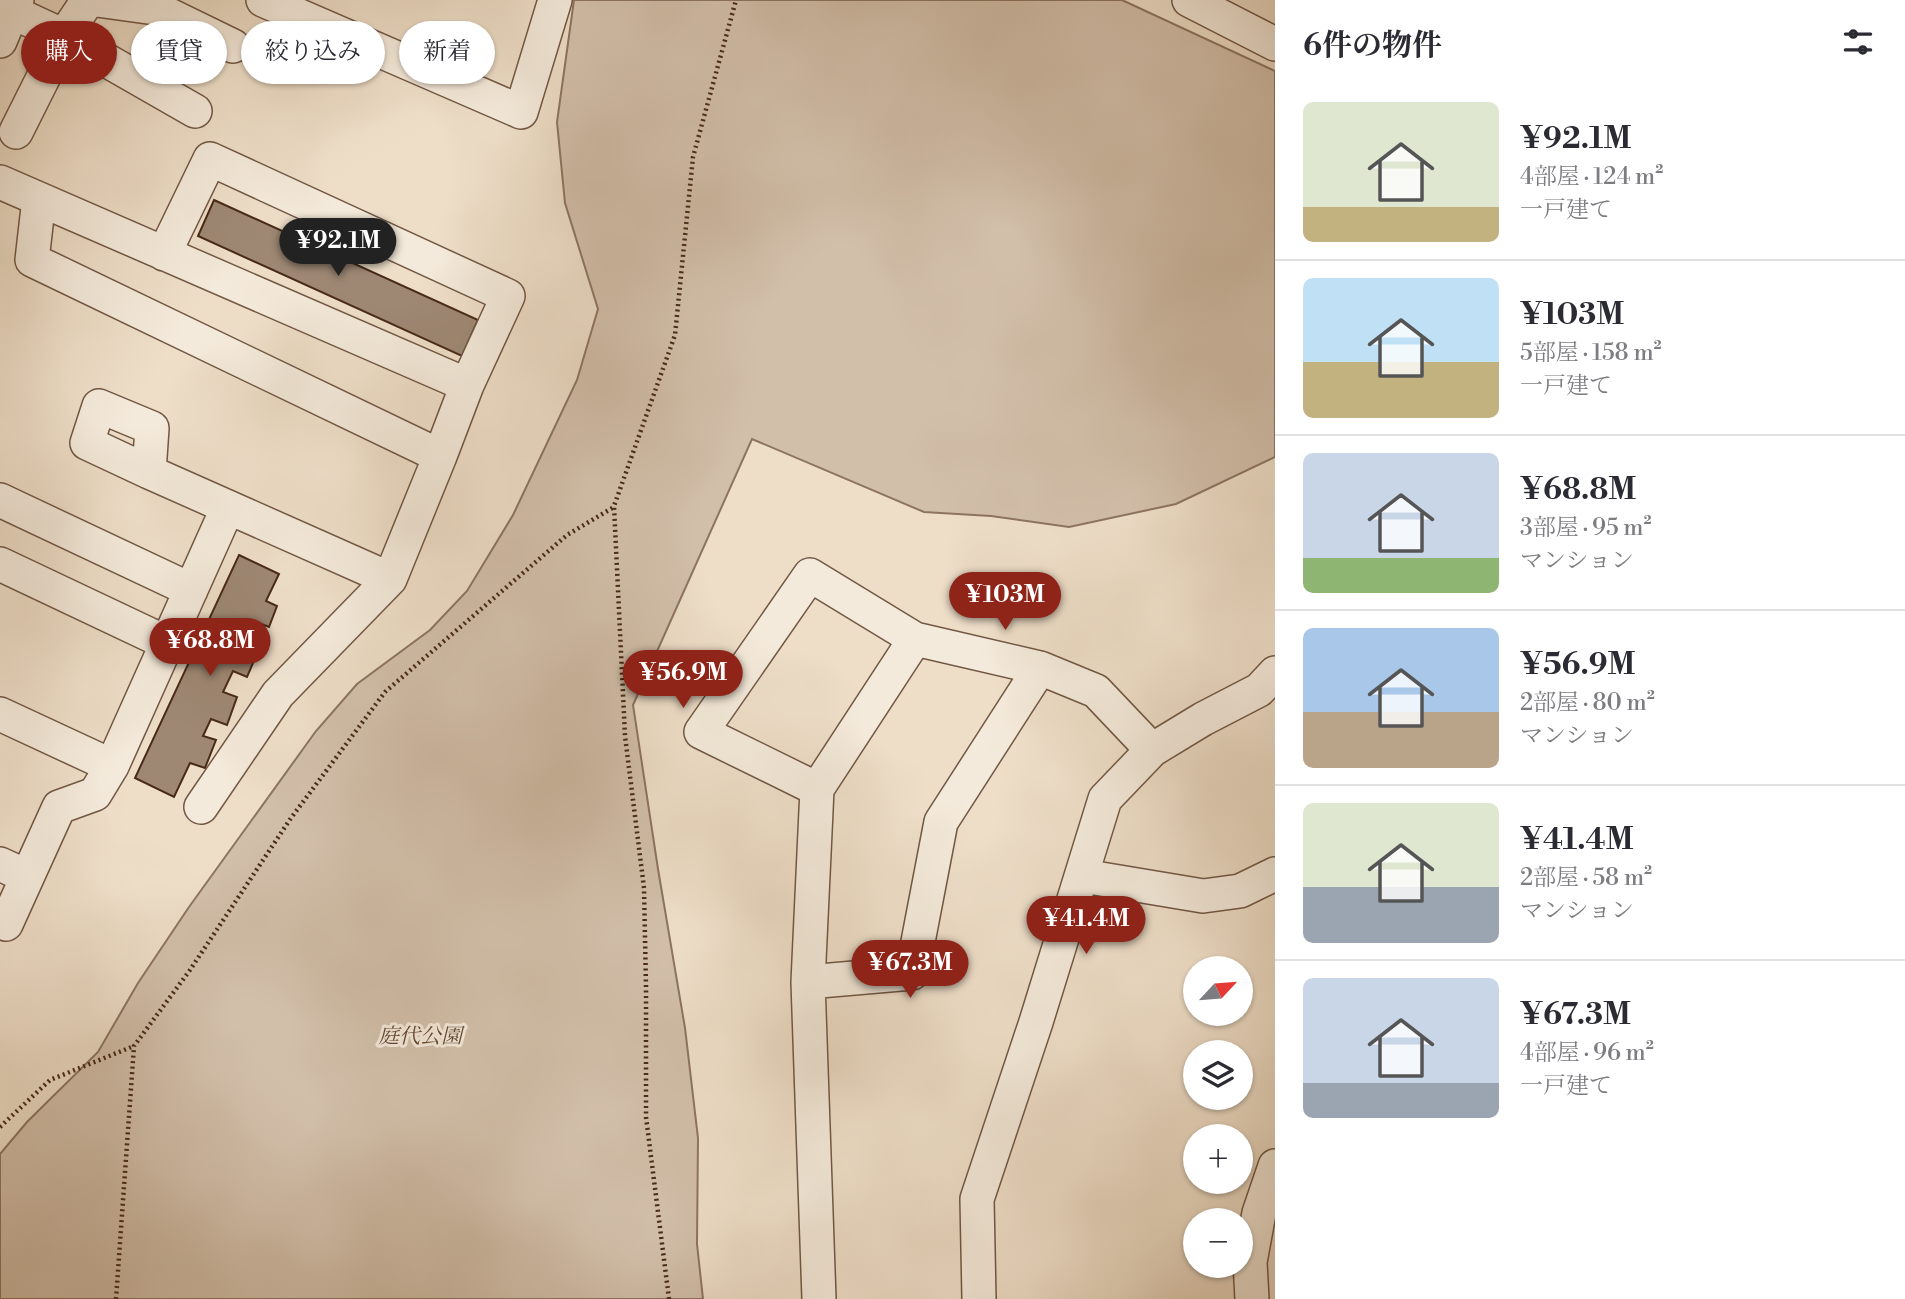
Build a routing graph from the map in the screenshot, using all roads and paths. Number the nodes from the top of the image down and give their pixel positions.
1 (88, 0) edge
2 (97, 0) edge
3 (263, 0) edge
4 (555, 0) edge
5 (736, 0) edge
6 (1189, 0) edge
7 (74, 21) edge
8 (1275, 44) edge
9 (233, 46) dead end
10 (117, 66) edge
11 (40, 84) edge
12 (195, 111) dead end
13 (16, 132) dead end
14 (0, 182) edge
15 (38, 199) junction
16 (164, 254) junction
17 (467, 385) junction
18 (440, 456) junction
19 (149, 472) dead end
20 (0, 500) edge
21 (614, 506) junction
22 (228, 507) junction
23 (0, 564) edge
24 (390, 579) junction
25 (191, 590) junction
26 (915, 639) junction
27 (167, 643) junction
28 (1040, 668) junction
29 (1275, 673) edge
30 (0, 714) edge
31 (1152, 750) junction
32 (112, 766) junction
33 (817, 789) junction
34 (201, 807) dead end
35 (13, 870) edge
36 (1275, 874) edge
37 (1083, 876) junction
38 (0, 921) edge
39 (808, 982) junction
40 (134, 1046) junction
41 (0, 1127) edge
42 (1275, 1166) edge
43 (116, 1299) edge
44 (669, 1299) edge
45 (819, 1299) edge
46 (979, 1299) edge
47 (1252, 1299) edge

1 - 7 street
2 - 9 street
3 - 4 street
5 - 21 path
6 - 8 street
10 - 12 street
11 - 13 street
14 - 15 street
15 - 16 street
15 - 18 street
16 - 17 street
16 - 17 street
17 - 18 street
18 - 24 street
19 - 22 street
20 - 25 street
21 - 40 path
21 - 44 path
22 - 24 street
22 - 25 street
23 - 27 street
24 - 34 street
25 - 27 street
26 - 28 street
26 - 33 street
26 - 33 street
27 - 32 street
28 - 31 street
28 - 39 street
29 - 31 street
30 - 32 street
31 - 37 street
32 - 35 street
33 - 39 street
35 - 38 street
36 - 37 street
37 - 46 street
39 - 45 street
40 - 41 path
40 - 43 path
42 - 47 street

